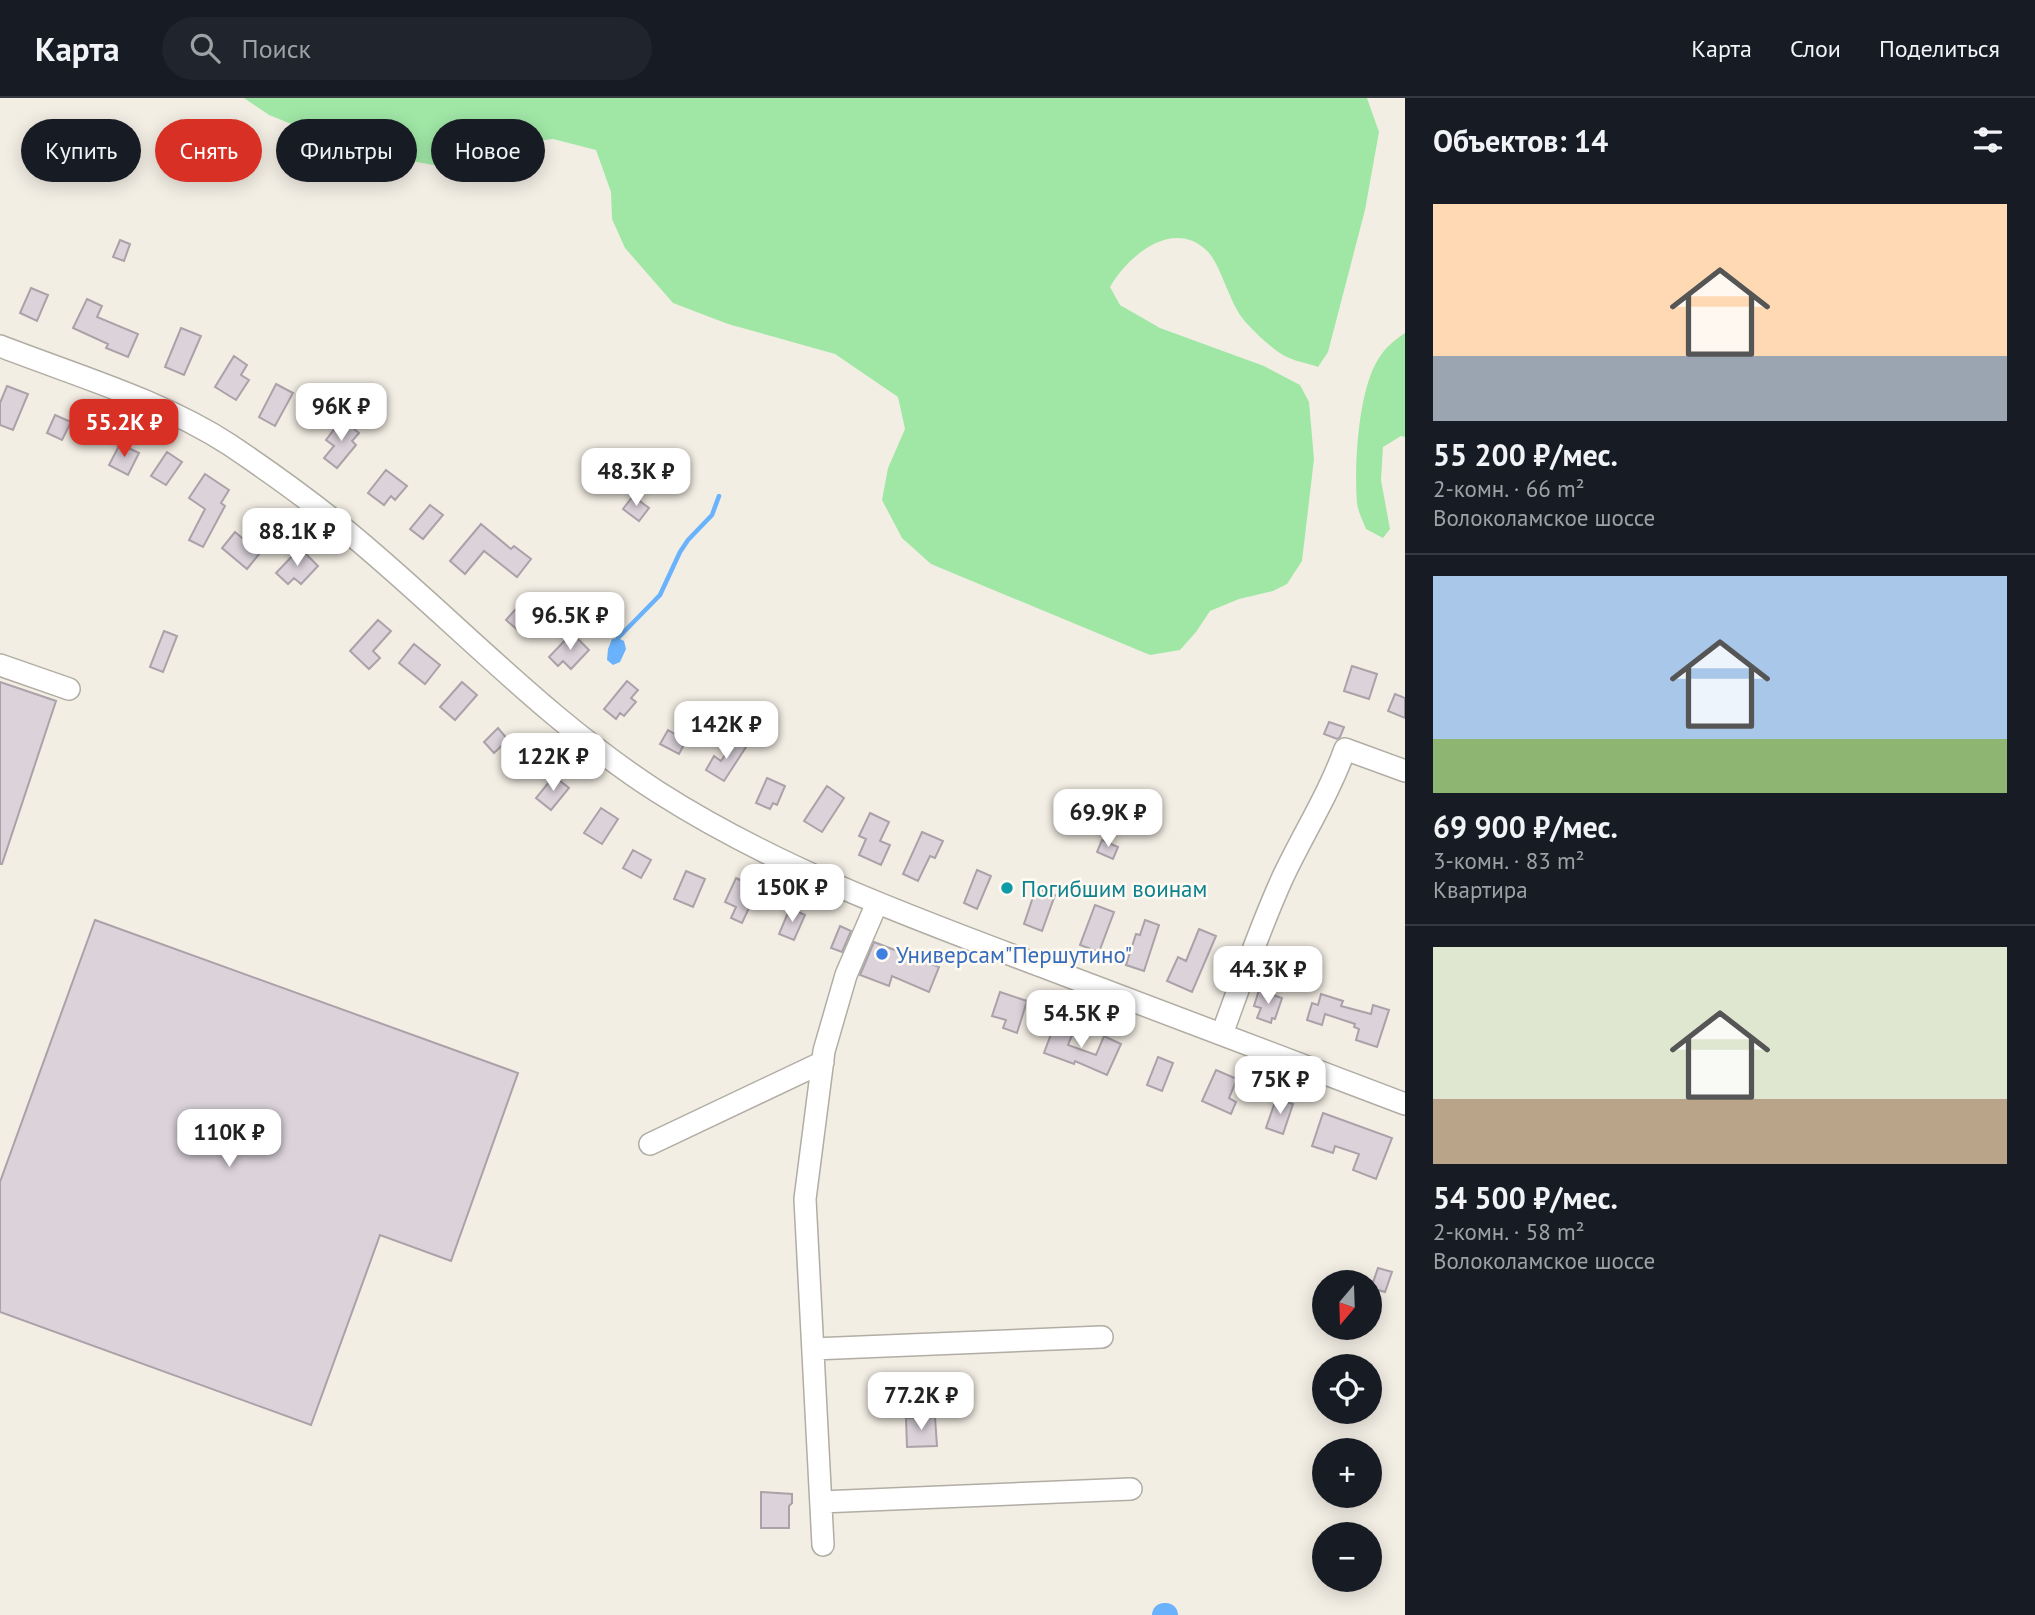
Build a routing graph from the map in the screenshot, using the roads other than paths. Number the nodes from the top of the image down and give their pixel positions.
1 (0, 346) edge
2 (0, 665) edge
3 (69, 689) dead end
4 (1405, 771) edge
5 (877, 903) junction
6 (1222, 1034) junction
7 (823, 1062) junction
8 (1405, 1104) edge
9 (650, 1144) dead end
10 (1102, 1337) dead end
11 (813, 1349) junction
12 (1131, 1489) dead end
13 (821, 1502) junction
14 (823, 1545) dead end

1 - 5 street
2 - 3 street
4 - 6 street
5 - 6 street
5 - 7 street
6 - 8 street
7 - 9 street
7 - 11 street
10 - 11 street
11 - 13 street
12 - 13 street
13 - 14 street

